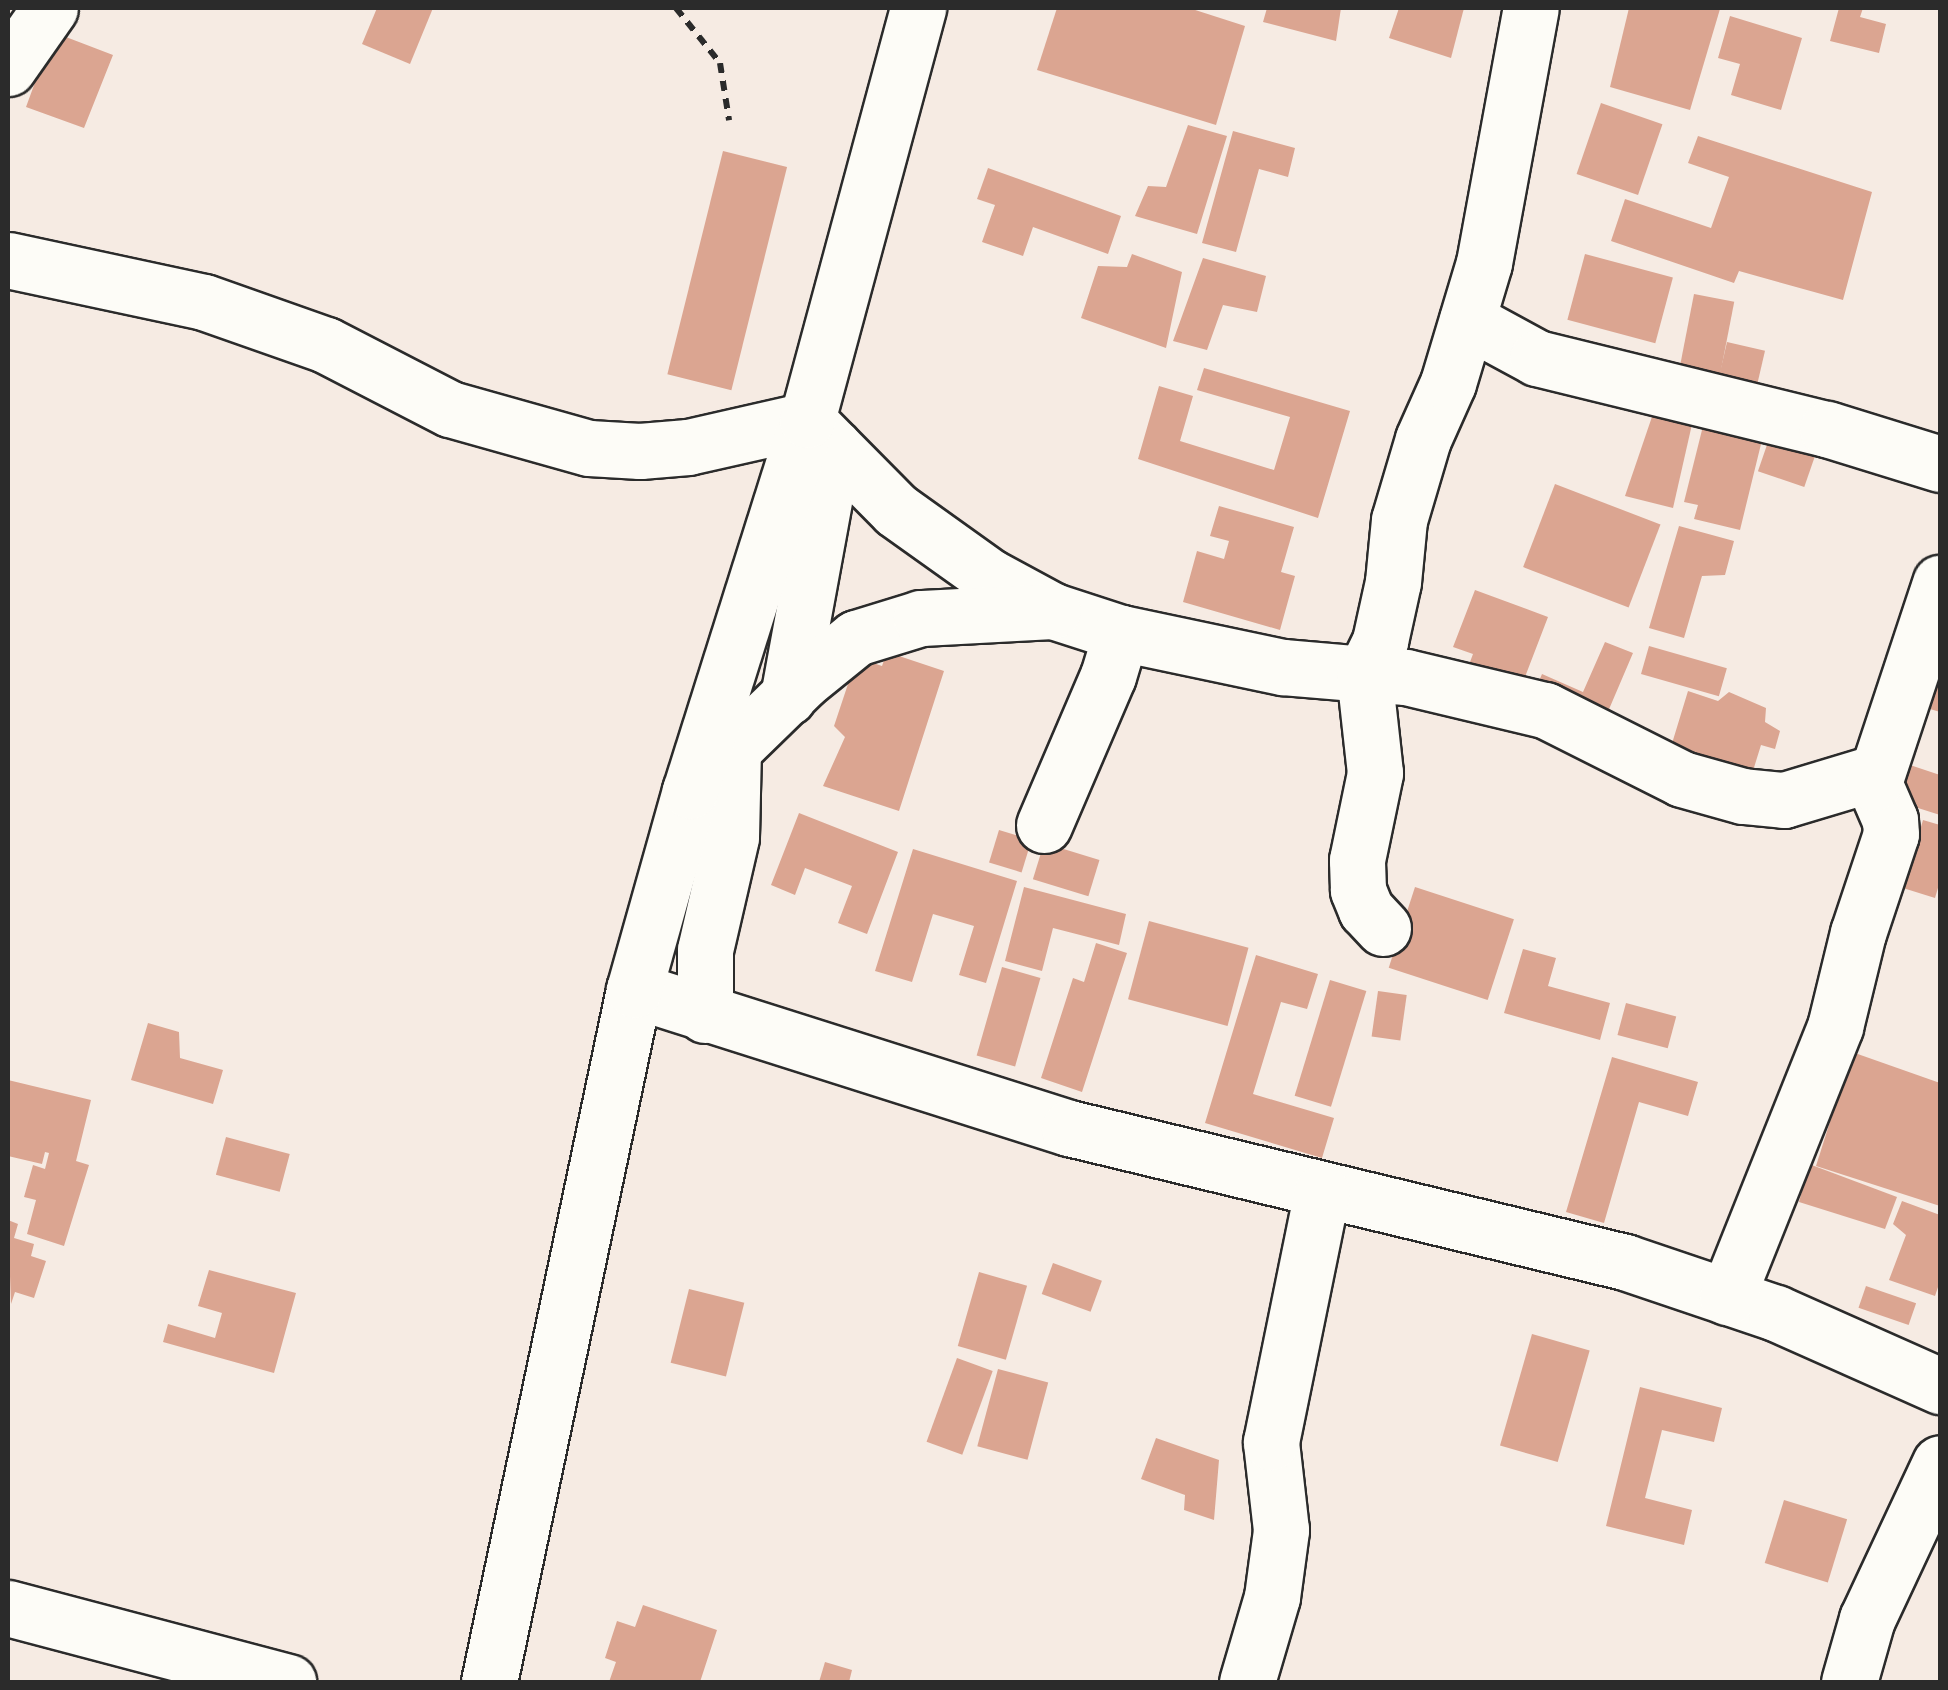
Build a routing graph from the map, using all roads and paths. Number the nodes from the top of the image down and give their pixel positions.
1 (50, 8) edge
2 (676, 8) edge
3 (918, 8) edge
4 (1538, 20) edge
5 (8, 68) edge
6 (729, 120) dead end
7 (8, 260) edge
8 (1467, 320) junction
9 (821, 434) junction
10 (1940, 464) edge
11 (1940, 583) edge
12 (1053, 611) junction
13 (1121, 633) junction
14 (1364, 674) junction
15 (788, 697) junction
16 (733, 752) junction
17 (1878, 772) junction
18 (690, 791) junction
19 (1044, 825) dead end
20 (1383, 928) dead end
21 (634, 990) junction
22 (705, 1015) junction
23 (1322, 1192) junction
24 (1727, 1297) junction
25 (1940, 1386) edge
26 (1940, 1462) edge
27 (8, 1608) edge
28 (288, 1682) edge
29 (489, 1682) edge
30 (1248, 1682) edge
31 (1849, 1682) edge

1 - 5 street
2 - 6 path
3 - 9 street
4 - 8 street
7 - 9 street
8 - 10 street
8 - 14 street
9 - 12 street
9 - 15 street
9 - 18 street
11 - 17 street
12 - 13 street
12 - 15 street
13 - 14 street
13 - 19 street
14 - 17 street
14 - 20 street
15 - 16 street
16 - 18 street
16 - 22 street
17 - 24 street
18 - 21 street
21 - 22 street
21 - 29 street
22 - 23 street
23 - 24 street
23 - 30 street
24 - 25 street
26 - 31 street
27 - 28 street

